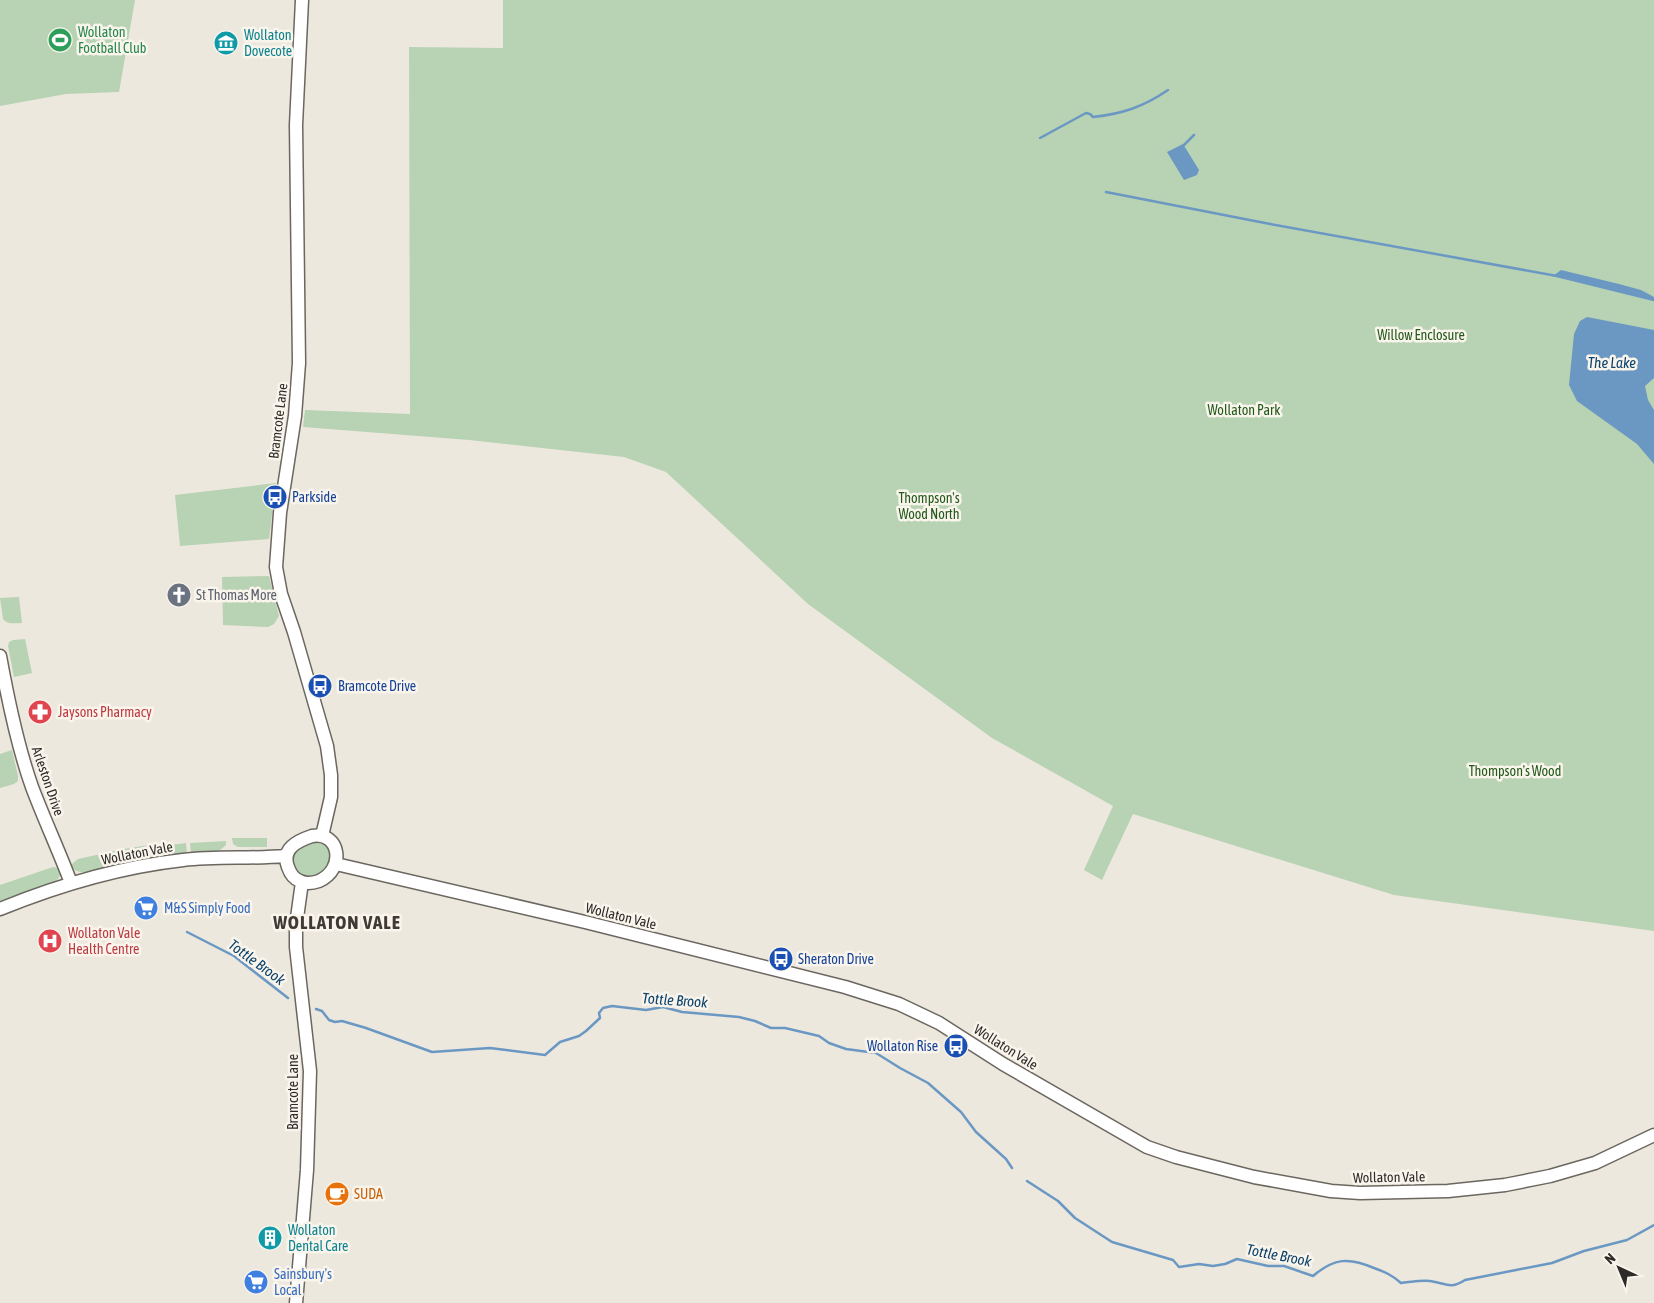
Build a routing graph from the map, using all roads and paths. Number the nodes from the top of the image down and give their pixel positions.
1 (302, 0) edge
2 (0, 656) edge
3 (322, 836) junction
4 (285, 856) junction
5 (336, 864) junction
6 (302, 882) junction
7 (71, 883) junction
8 (0, 909) edge
9 (1654, 1135) edge
10 (296, 1303) edge

1 - 3 street, Bramcote Lane
2 - 7 street, Arleston Drive
3 - 4 street
3 - 5 street
4 - 6 street
4 - 7 street, Wollaton Vale
5 - 6 street
5 - 9 street, Wollaton Vale
6 - 10 street, Bramcote Lane
7 - 8 street, Wollaton Vale

